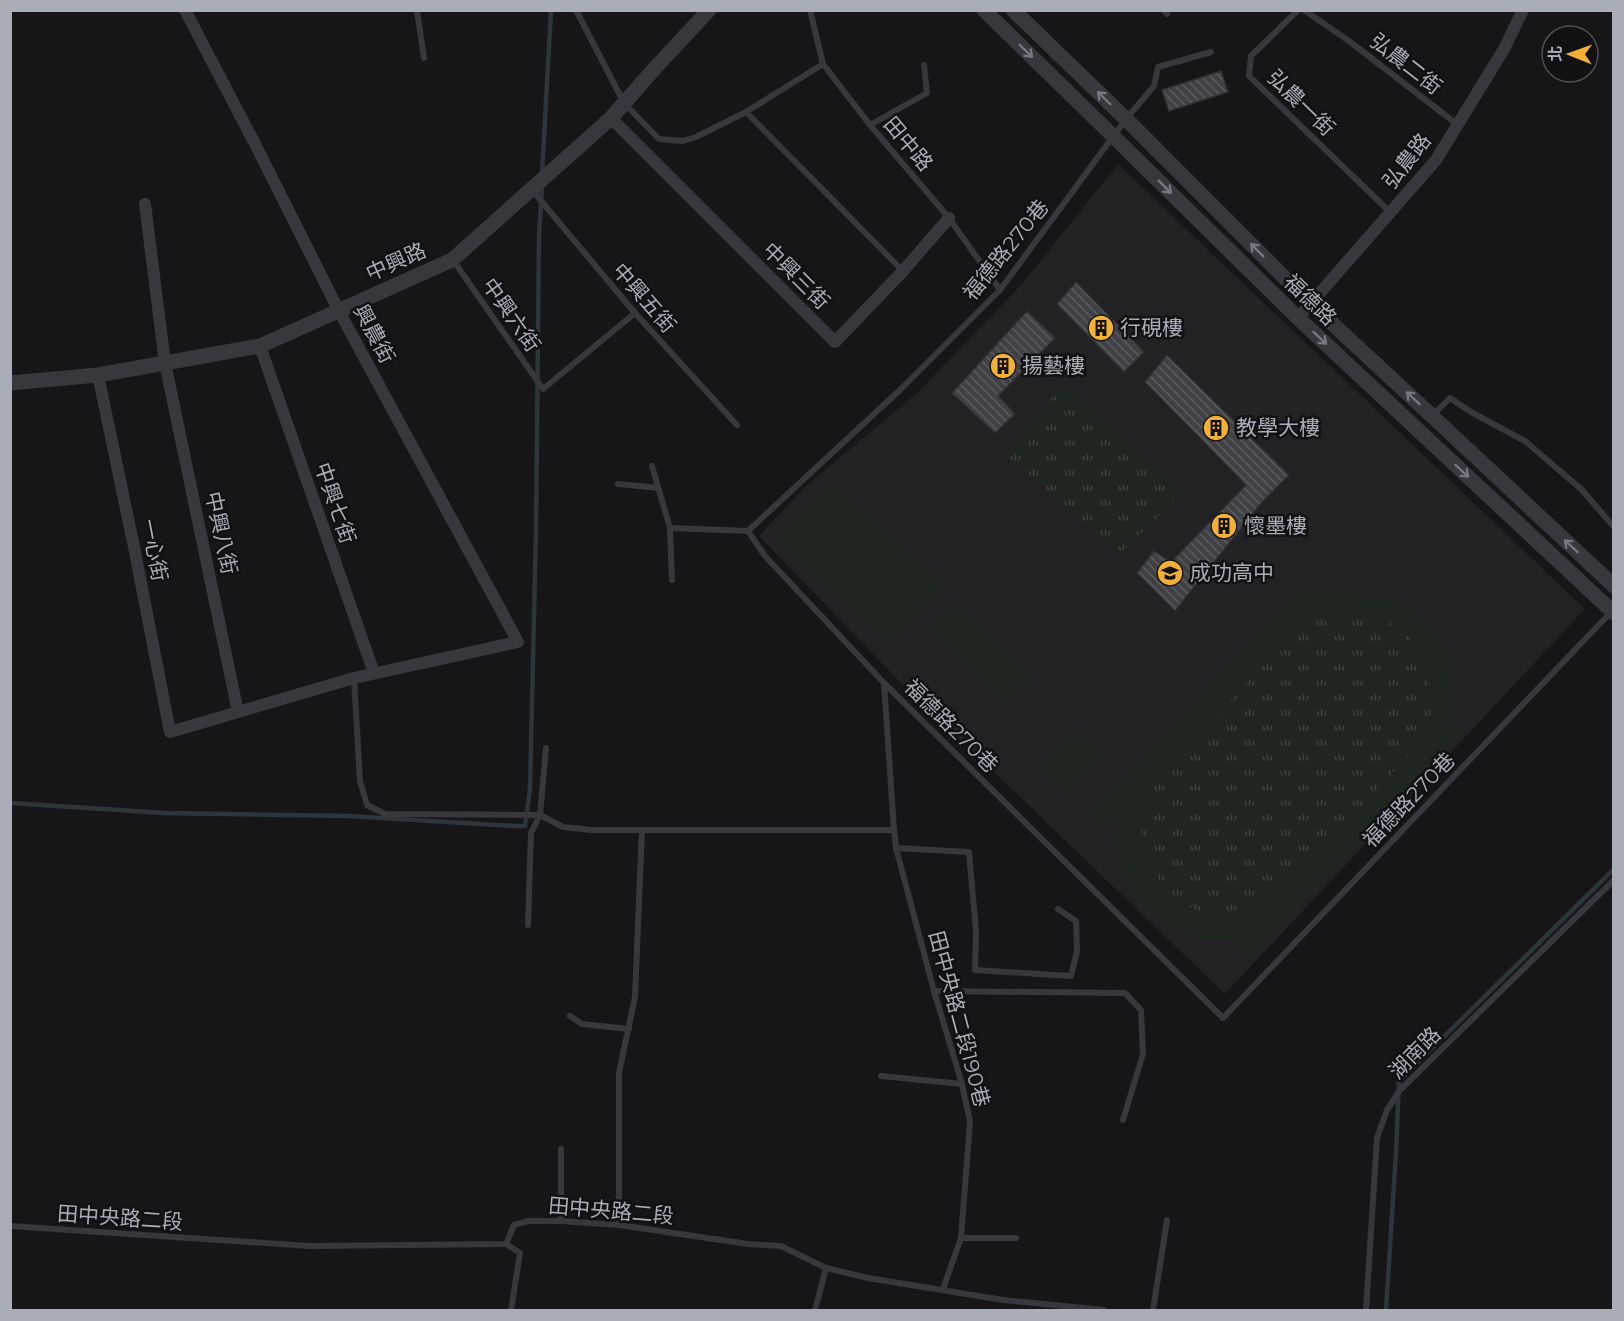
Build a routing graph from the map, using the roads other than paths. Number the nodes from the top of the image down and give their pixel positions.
1 (185, 10) edge
2 (417, 10) edge
3 (576, 10) edge
4 (709, 10) edge
5 (810, 10) edge
6 (984, 10) edge
7 (1013, 10) edge
8 (1298, 10) edge
9 (1304, 10) edge
10 (1520, 12) edge
11 (1211, 52) dead end
12 (424, 58) dead end
13 (823, 64) junction
14 (924, 65) dead end
15 (624, 103) junction
16 (746, 112) junction
17 (611, 118) junction
18 (1126, 119) junction
19 (870, 125) junction
20 (1458, 125) junction
21 (1114, 136) junction
22 (531, 189) junction
23 (145, 204) dead end
24 (1391, 212) junction
25 (949, 218) junction
26 (452, 260) junction
27 (903, 271) junction
28 (1000, 290) junction
29 (1310, 303) junction
30 (339, 311) junction
31 (635, 313) junction
32 (1298, 318) junction
33 (260, 346) junction
34 (165, 363) junction
35 (98, 375) junction
36 (10, 383) edge
37 (1432, 416) junction
38 (736, 425) dead end
39 (652, 466) dead end
40 (618, 484) dead end
41 (658, 488) junction
42 (1614, 527) edge
43 (670, 528) junction
44 (748, 531) junction
45 (672, 580) dead end
46 (1614, 586) edge
47 (1613, 612) edge
48 (374, 674) junction
49 (354, 678) junction
50 (884, 683) junction
51 (238, 711) junction
52 (546, 748) dead end
53 (540, 815) junction
54 (642, 830) junction
55 (894, 830) junction
56 (897, 848) junction
57 (1614, 880) edge
58 (1058, 909) dead end
59 (528, 926) dead end
60 (934, 991) junction
61 (570, 1016) dead end
62 (628, 1029) junction
63 (881, 1076) dead end
64 (962, 1084) junction
65 (1123, 1120) dead end
66 (561, 1149) dead end
67 (1167, 1220) dead end
68 (561, 1221) junction
69 (10, 1226) edge
70 (619, 1226) junction
71 (961, 1238) junction
72 (1016, 1238) dead end
73 (506, 1244) junction
74 (826, 1268) junction
75 (943, 1289) junction
76 (511, 1311) edge
77 (814, 1311) edge
78 (1104, 1311) edge
79 (1153, 1311) edge
80 (1366, 1311) edge

1 - 30 street, 興農街
2 - 12 lane
3 - 15 lane
4 - 15 street, 中興路
5 - 13 lane, 田中路
6 -> 21 street, 福德路
18 -> 7 street, 福德路
8 - 24 lane, 弘農一街
9 - 20 lane, 弘農二街
10 - 20 street, 弘農路
11 - 18 lane, 福德路270巷
13 - 16 lane
13 - 19 lane, 田中路
14 - 19 lane
15 - 16 lane
15 - 17 street, 中興路
16 - 27 lane
17 - 22 street, 中興路
17 - 27 street, 中興三街
18 - 21 lane, 福德路270巷
29 -> 18 street, 福德路
19 - 25 lane, 田中路
20 - 24 street, 弘農路
21 - 28 lane, 福德路270巷
21 -> 32 street, 福德路
22 - 26 street, 中興路
22 - 31 lane, 中興五街
23 - 34 street, 中興八街
24 - 29 street, 弘農路
25 - 27 street, 中興三街
25 - 28 lane, 田中路
26 - 30 street, 中興路
26 - 31 lane, 中興六街
28 - 44 lane, 福德路270巷
29 - 32 street, 弘農路
37 -> 29 street, 福德路
30 - 33 street, 中興路
30 - 48 street, 興農街
31 - 38 lane, 中興五街
32 -> 47 street, 福德路
33 - 34 street, 中興路
33 - 48 street, 中興七街
34 - 35 street, 中興路
34 - 51 street, 中興八街
35 - 36 street, 中興路
35 - 51 street, 一心街
37 - 42 lane
46 -> 37 street, 福德路
39 - 41 lane
40 - 41 lane
41 - 43 lane
43 - 44 lane
43 - 45 lane
44 - 50 lane, 福德路270巷
47 - 50 lane, 福德路270巷
48 - 49 street
49 - 51 street
49 - 53 lane
50 - 55 lane, 田中央路二段190巷
52 - 53 lane
53 - 54 lane
53 - 59 lane
54 - 55 lane
54 - 62 lane
55 - 56 lane, 田中央路二段190巷
56 - 58 lane
56 - 60 lane, 田中央路二段190巷
57 - 80 lane, 湖南路
60 - 64 lane, 田中央路二段190巷
60 - 65 lane
61 - 62 lane
62 - 70 lane
63 - 64 lane
64 - 71 lane, 田中央路二段190巷
66 - 68 lane
67 - 79 lane
68 - 70 lane, 田中央路二段
68 - 73 lane, 田中央路二段
69 - 73 lane, 田中央路二段
70 - 74 lane, 田中央路二段
71 - 72 lane
71 - 75 lane, 田中央路二段190巷
73 - 76 lane
74 - 75 lane, 田中央路二段
74 - 77 lane
75 - 78 lane, 田中央路二段

